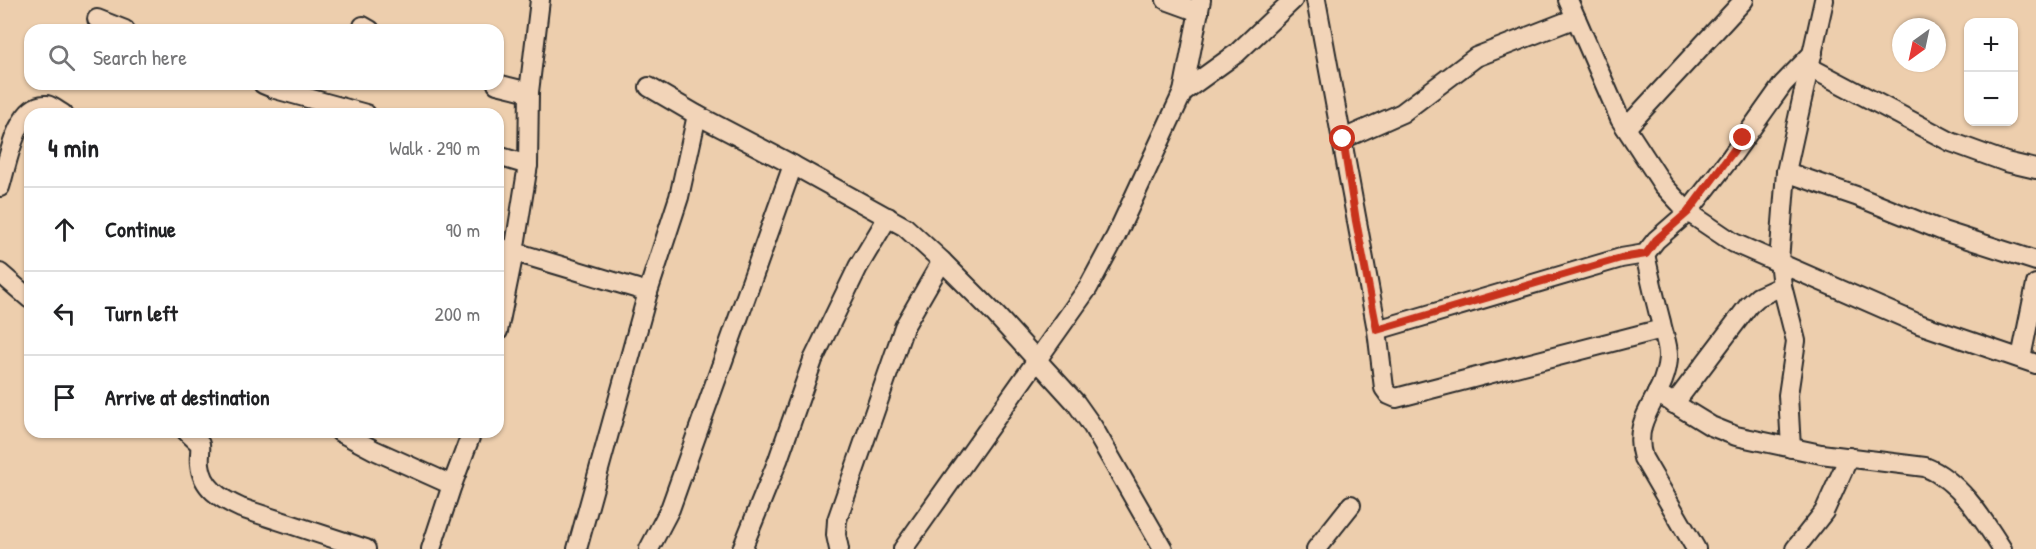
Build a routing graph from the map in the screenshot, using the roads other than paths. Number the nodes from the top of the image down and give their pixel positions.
1 (540, 0) edge
2 (1166, 0) edge
3 (1293, 0) edge
4 (1316, 0) edge
5 (1568, 0) edge
6 (1744, 0) edge
7 (1824, 0) edge
8 (1200, 6) edge
9 (1576, 18) junction
10 (97, 19) dead end
11 (110, 24) edge
12 (1811, 60) junction
13 (504, 86) edge
14 (649, 87) dead end
15 (279, 90) edge
16 (529, 92) junction
17 (1183, 92) junction
18 (35, 108) edge
19 (54, 108) edge
20 (344, 108) edge
21 (697, 115) junction
22 (24, 118) edge
23 (1626, 128) junction
24 (1343, 139) junction
25 (504, 158) edge
26 (528, 165) junction
27 (793, 165) junction
28 (2036, 169) edge
29 (1786, 172) junction
30 (0, 187) edge
31 (1688, 212) junction
32 (888, 217) junction
33 (506, 249) edge
34 (1646, 254) junction
35 (942, 261) junction
36 (1779, 261) junction
37 (2036, 261) edge
38 (504, 270) edge
39 (0, 273) edge
40 (2036, 284) edge
41 (1782, 286) junction
42 (648, 292) junction
43 (24, 294) edge
44 (1662, 329) junction
45 (1377, 330) junction
46 (1037, 360) junction
47 (2028, 361) edge
48 (1657, 393) junction
49 (1674, 404) junction
50 (194, 438) edge
51 (351, 438) edge
52 (470, 438) edge
53 (1791, 448) junction
54 (1849, 456) junction
55 (452, 485) junction
56 (1352, 505) dead end
57 (366, 549) edge
58 (431, 549) edge
59 (577, 549) edge
60 (649, 549) edge
61 (742, 549) edge
62 (838, 549) edge
63 (903, 549) edge
64 (1163, 549) edge
65 (1316, 549) edge
66 (1696, 549) edge
67 (1795, 549) edge
68 (2002, 549) edge

1 - 16 street
2 - 8 street
3 - 17 street
4 - 24 street
5 - 9 street
6 - 23 street
7 - 12 street
8 - 17 street
9 - 23 street
9 - 24 street
10 - 11 street
12 - 28 street
12 - 29 street
12 - 31 street
13 - 16 street
14 - 21 street
15 - 20 street
16 - 26 street
17 - 46 street
18 - 19 street
21 - 27 street
21 - 42 street
22 - 30 street
23 - 31 street
24 - 45 street
25 - 26 street
26 - 33 street
27 - 32 street
27 - 60 street
29 - 36 street
29 - 37 street
31 - 34 street
31 - 36 street
32 - 35 street
32 - 61 street
33 - 38 street
33 - 42 street
34 - 44 street
34 - 45 street
35 - 46 street
35 - 62 street
36 - 41 street
36 - 47 street
39 - 43 street
40 - 47 street
41 - 49 street
41 - 53 street
42 - 59 street
44 - 45 street
44 - 48 street
46 - 63 street
46 - 64 street
48 - 49 street
48 - 66 street
49 - 53 street
50 - 57 street
51 - 55 street
52 - 55 street
53 - 54 street
54 - 67 street
54 - 68 street
55 - 58 street
56 - 65 street

